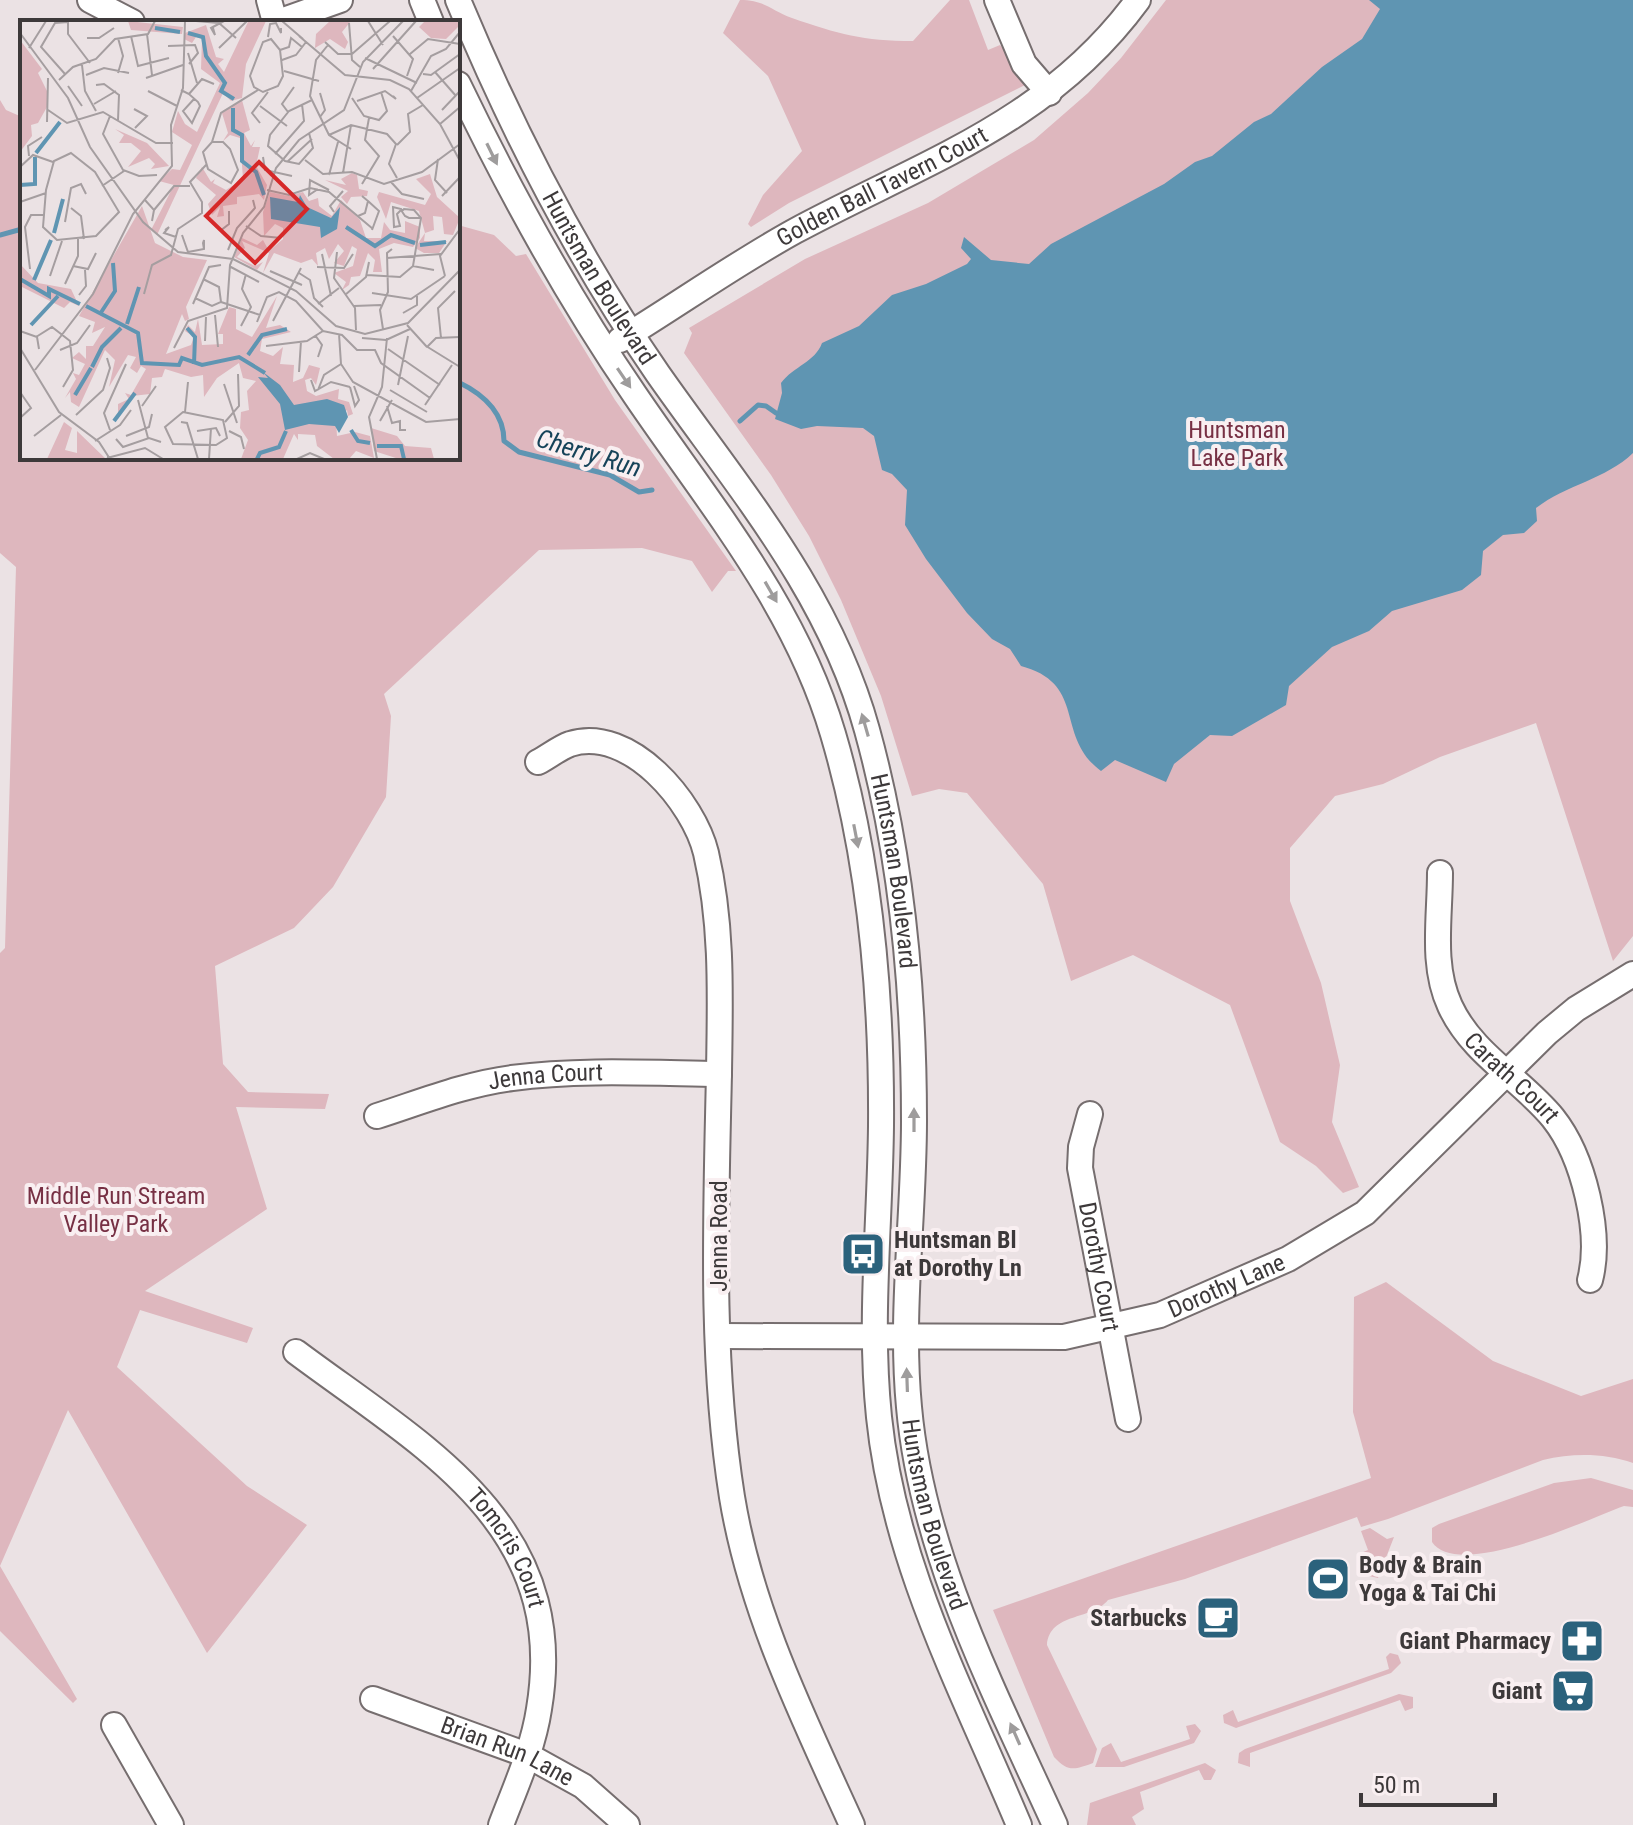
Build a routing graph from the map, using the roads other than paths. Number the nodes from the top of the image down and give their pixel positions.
1 (90, 0) edge
2 (269, 0) edge
3 (340, 0) edge
4 (422, 0) edge
5 (458, 0) edge
6 (997, 0) edge
7 (1138, 0) edge
8 (128, 20) edge
9 (276, 20) edge
10 (283, 20) edge
11 (430, 20) edge
12 (460, 88) edge
13 (1049, 93) junction
14 (632, 333) junction
15 (605, 349) junction
16 (538, 762) dead end
17 (1440, 873) dead end
18 (1633, 974) edge
19 (719, 1074) junction
20 (1506, 1074) junction
21 (1090, 1114) dead end
22 (377, 1116) dead end
23 (1590, 1280) dead end
24 (1111, 1328) junction
25 (719, 1336) junction
26 (875, 1338) junction
27 (907, 1338) junction
28 (296, 1352) dead end
29 (1128, 1419) dead end
30 (373, 1699) dead end
31 (114, 1725) dead end
32 (527, 1755) junction
33 (171, 1825) edge
34 (501, 1825) edge
35 (627, 1825) edge
36 (852, 1825) edge
37 (1019, 1825) edge
38 (1055, 1825) edge

1 - 8 street
2 - 9 street
3 - 10 street
4 - 11 street
5 - 14 street, Huntsman Boulevard
6 - 13 street
7 - 13 street, Golden Ball Tavern Court
12 -> 15 street, Huntsman Boulevard
13 - 14 street, Golden Ball Tavern Court
14 - 15 street, Golden Ball Tavern Court
27 -> 14 street, Huntsman Boulevard
15 -> 26 street, Huntsman Boulevard
16 - 19 street, Jenna Road
17 - 20 street, Carath Court
18 - 20 street, Dorothy Lane
19 - 22 street, Jenna Court
19 - 25 street, Jenna Road
20 - 23 street, Carath Court
20 - 24 street, Dorothy Lane
21 - 24 street, Dorothy Court
24 - 27 street, Dorothy Lane
24 - 29 street, Dorothy Court
25 - 26 street, Dorothy Lane
25 - 36 street, Jenna Road
26 - 27 street, Dorothy Lane
26 - 37 street, Huntsman Boulevard
38 -> 27 street, Huntsman Boulevard
28 - 32 street, Tomcris Court
30 - 32 street, Brian Run Lane
31 - 33 street
32 - 34 street, Tomcris Court
32 - 35 street, Brian Run Lane

